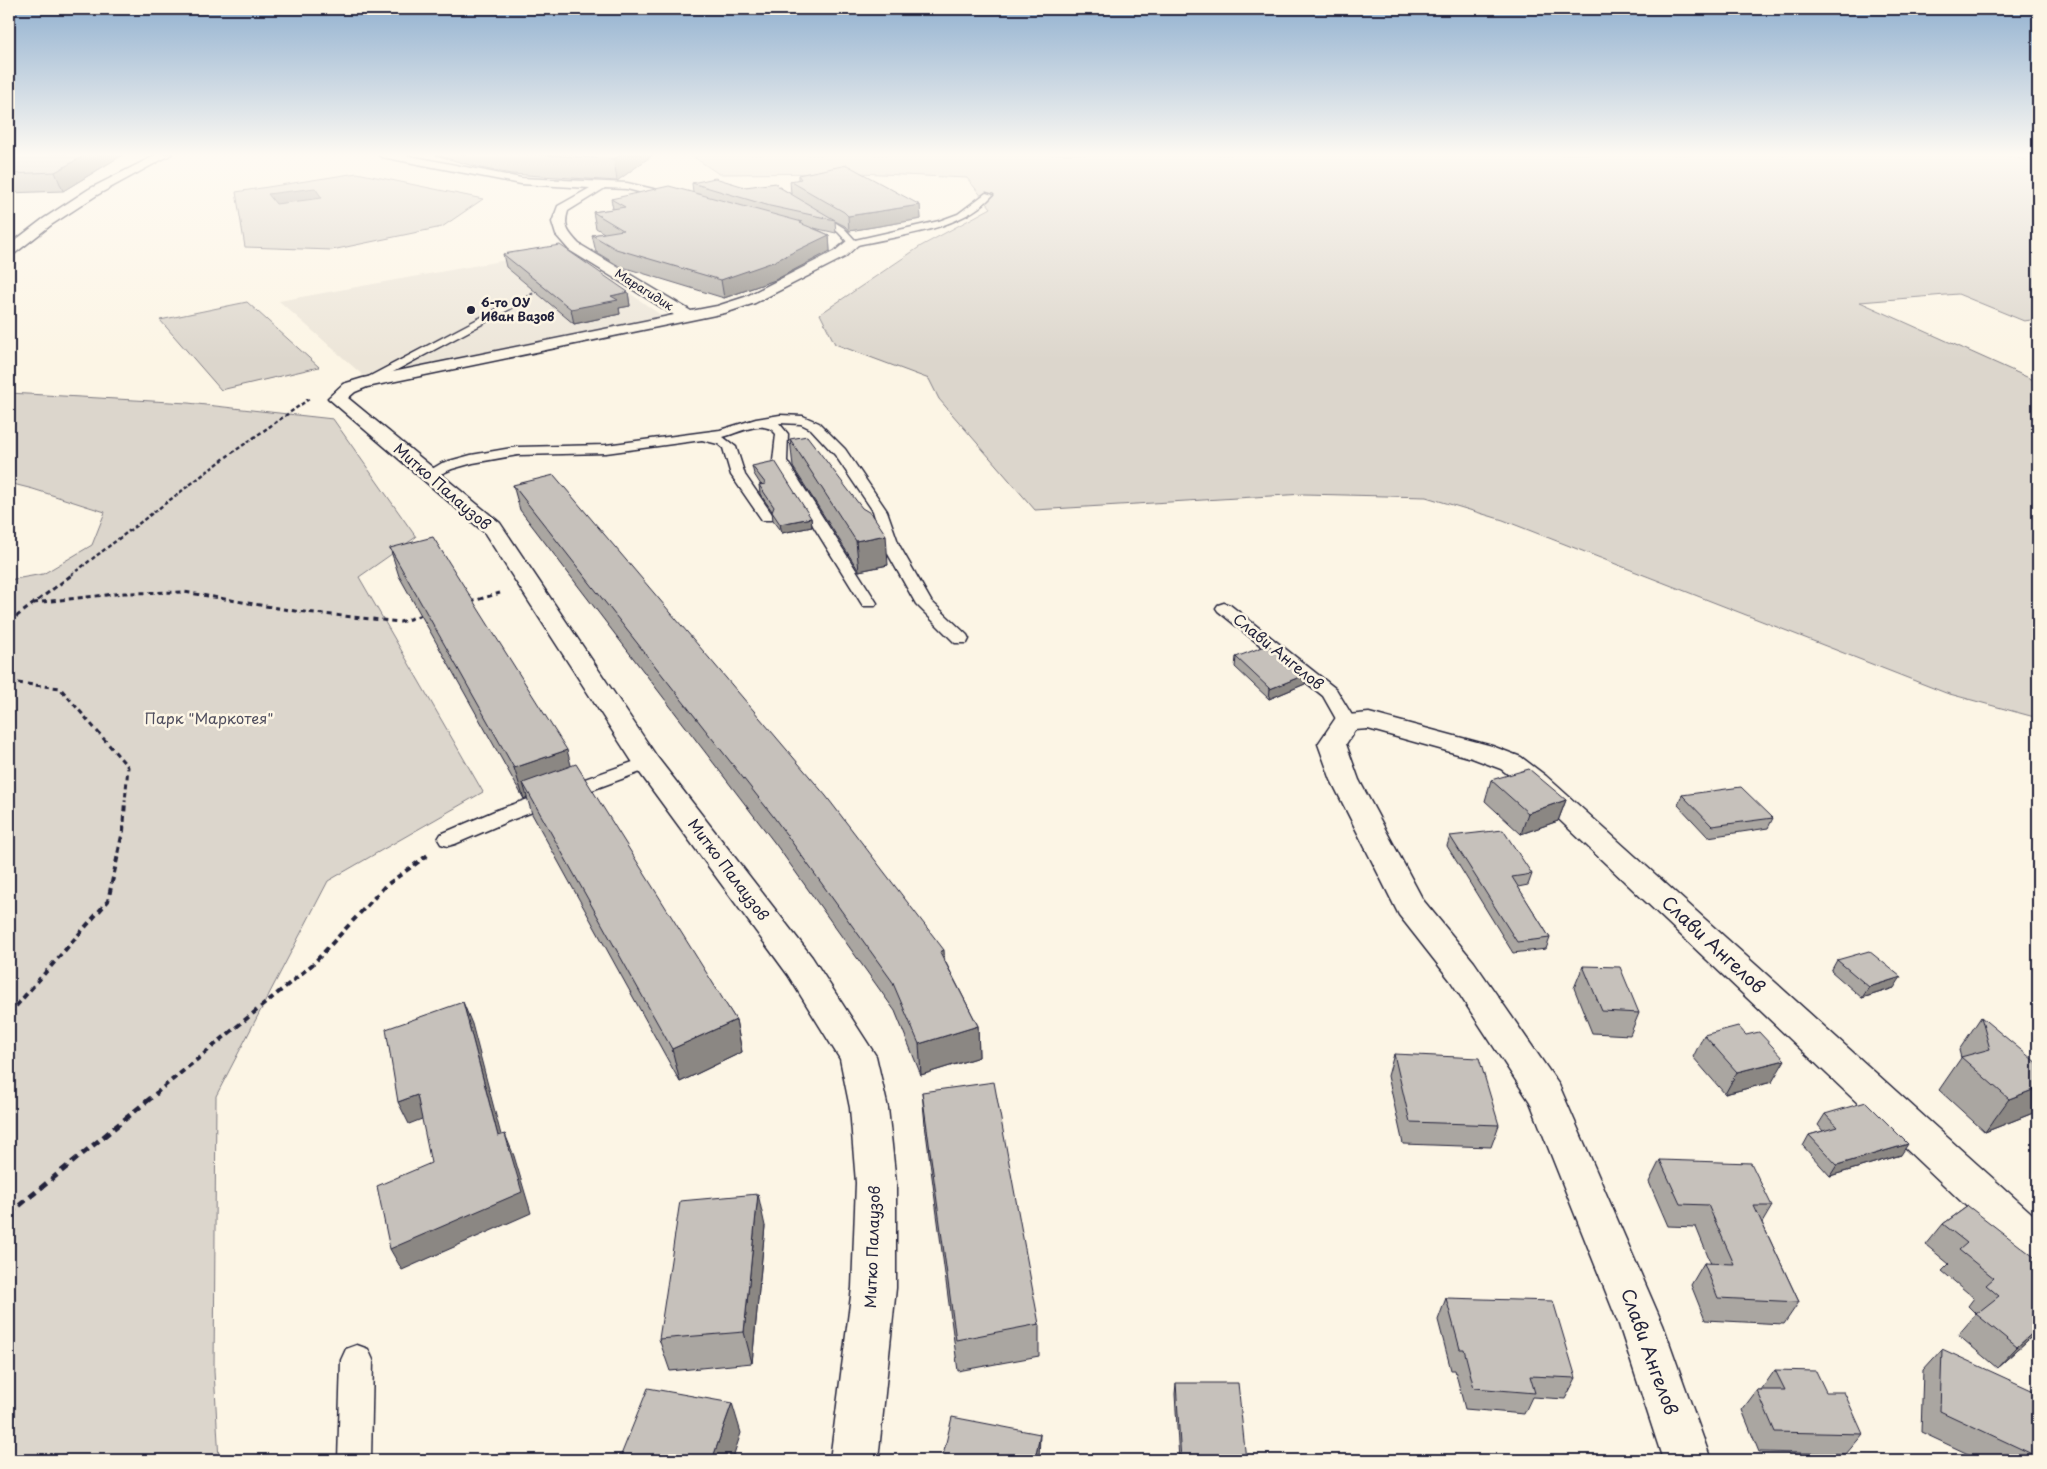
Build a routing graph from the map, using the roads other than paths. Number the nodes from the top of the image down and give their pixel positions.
1 (46, 223) edge
2 (558, 223) edge
3 (829, 223) edge
4 (942, 223) edge
5 (828, 238) edge
6 (853, 243) junction
7 (9, 251) edge
8 (508, 306) dead end
9 (689, 317) junction
10 (356, 386) junction
11 (760, 422) junction
12 (702, 437) junction
13 (429, 475) junction
14 (767, 517) dead end
15 (869, 603) dead end
16 (1224, 608) dead end
17 (961, 639) dead end
18 (1347, 722) junction
19 (647, 763) junction
20 (448, 839) road end
21 (2038, 1246) edge
22 (357, 1360) dead end
23 (354, 1460) edge
24 (854, 1460) edge
25 (1688, 1460) edge

1 - 7 street
2 - 9 street, Марагидик
3 - 6 lane
4 - 6 lane
5 - 6 street
6 - 9 street
8 - 10 lane
9 - 10 street
10 - 13 street, Митко Палаузов
11 - 12 lane
11 - 15 lane
11 - 17 lane
12 - 13 lane
12 - 14 lane
13 - 19 street, Митко Палаузов
16 - 18 lane, Слави Ангелов
18 - 21 street, Слави Ангелов
18 - 25 street, Слави Ангелов
19 - 20 lane
19 - 24 street, Митко Палаузов
22 - 23 lane

